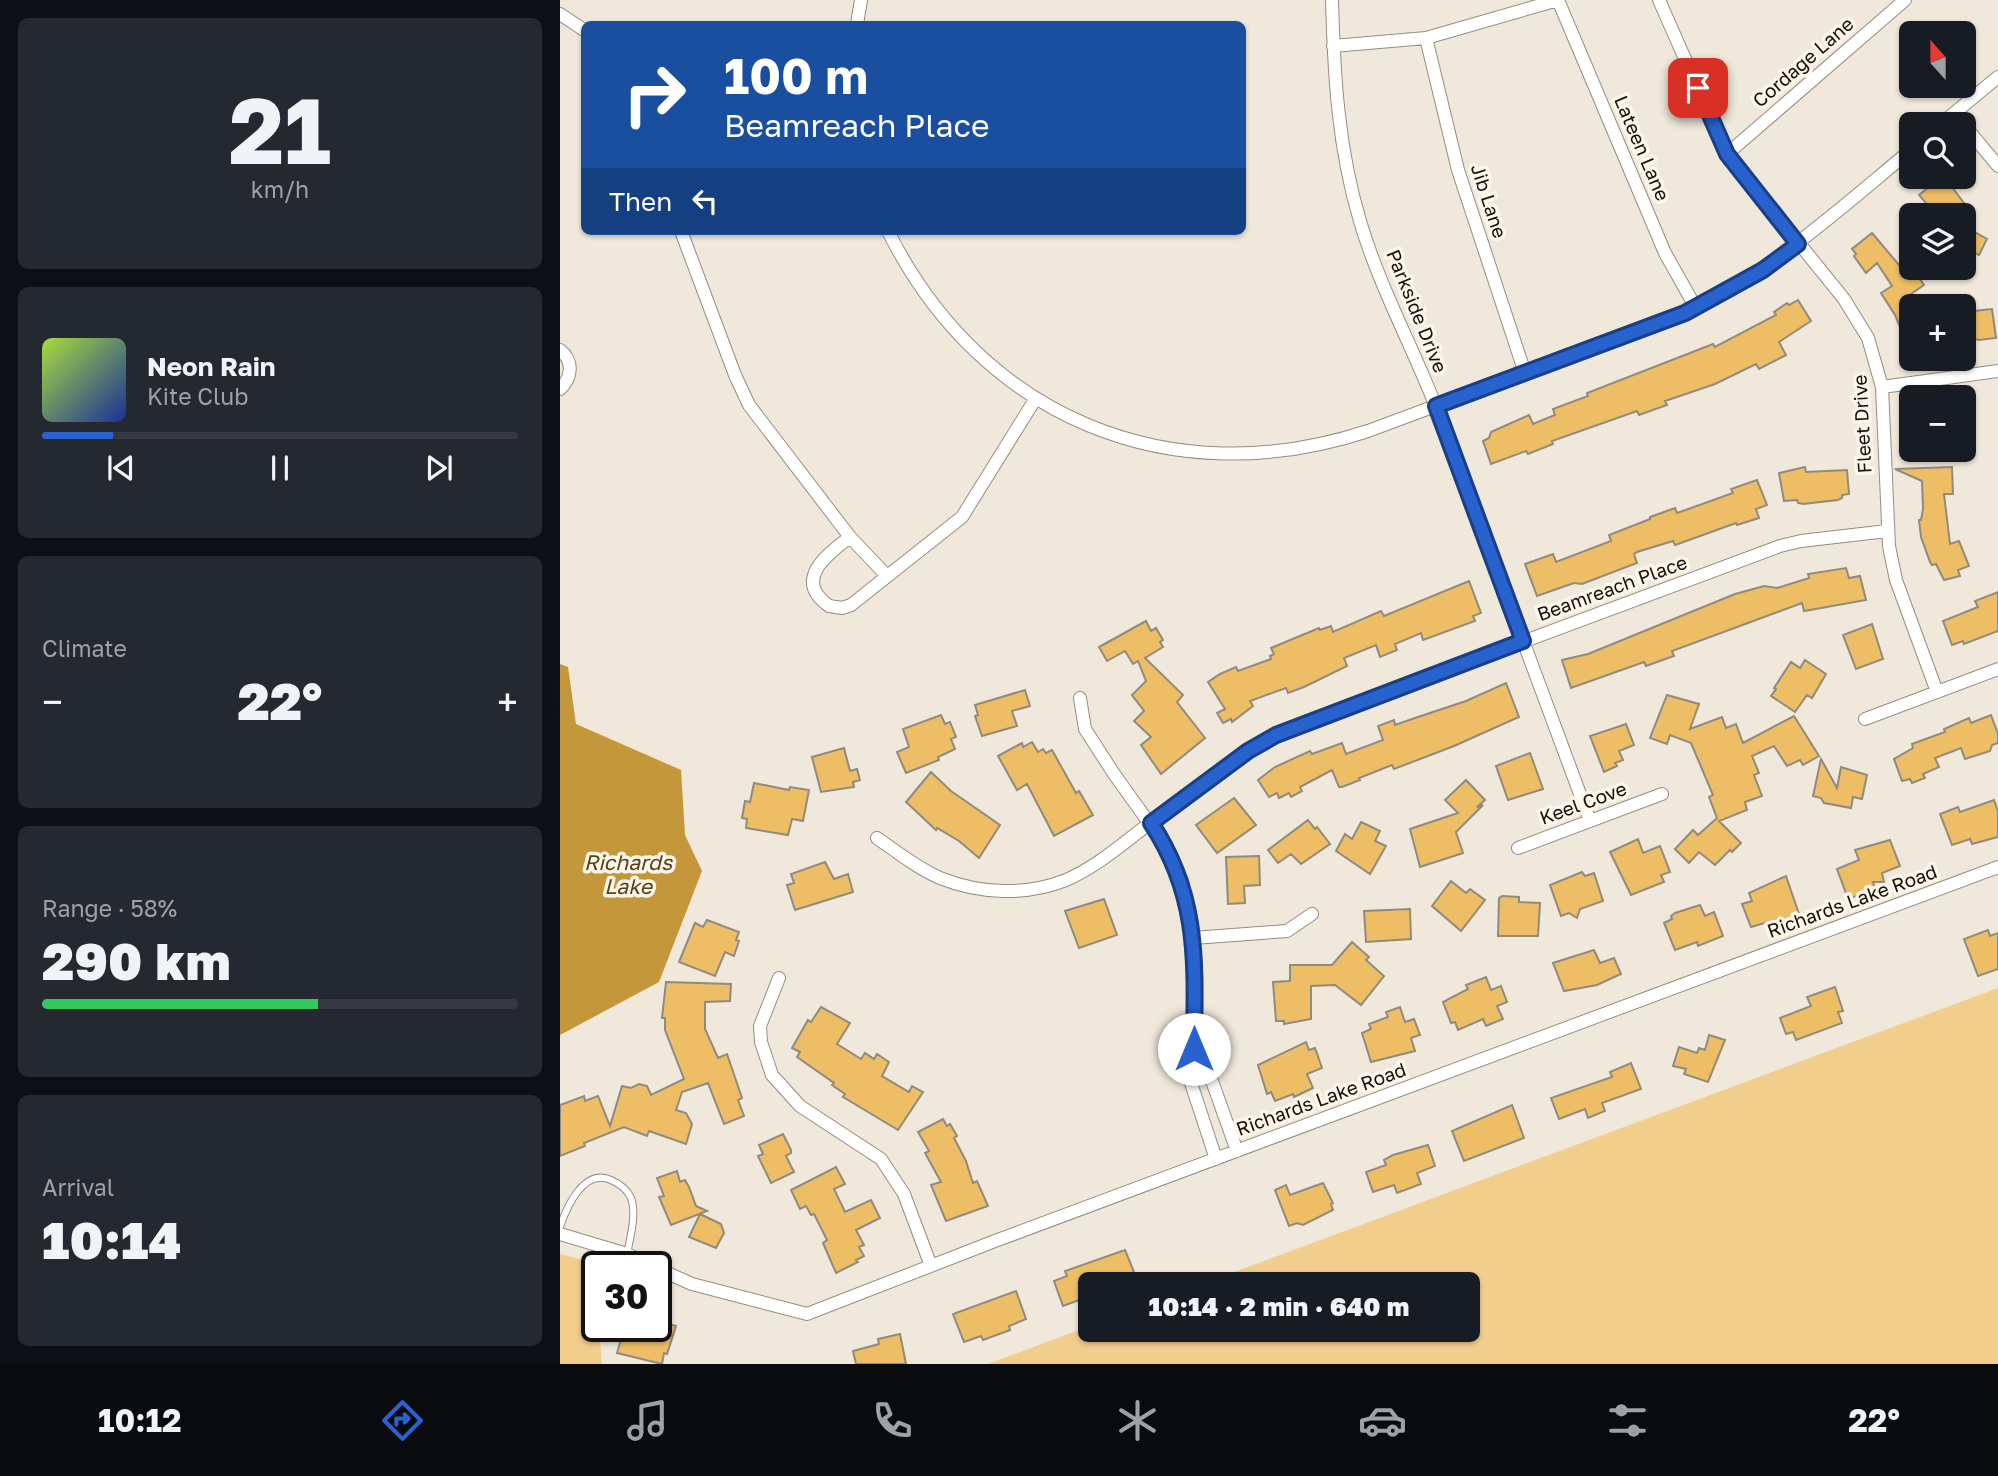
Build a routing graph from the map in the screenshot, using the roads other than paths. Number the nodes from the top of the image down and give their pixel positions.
1 (861, 0) edge
2 (1332, 0) edge
3 (1558, 0) edge
4 (1659, 0) edge
5 (1905, 0) edge
6 (560, 14) edge
7 (858, 21) edge
8 (581, 28) edge
9 (1426, 38) junction
10 (1334, 46) junction
11 (1998, 77) edge
12 (1968, 112) edge
13 (1976, 140) edge
14 (1727, 154) junction
15 (1899, 160) edge
16 (1998, 166) edge
17 (683, 235) edge
18 (890, 235) edge
19 (1798, 244) junction
20 (1696, 308) junction
21 (560, 350) edge
22 (1998, 372) edge
23 (1525, 373) junction
24 (1882, 387) junction
25 (560, 389) edge
26 (1037, 398) junction
27 (1436, 406) junction
28 (1887, 531) junction
29 (850, 537) junction
30 (887, 576) junction
31 (1523, 641) junction
32 (1998, 669) edge
33 (1937, 692) junction
34 (1080, 698) dead end
35 (1865, 719) dead end
36 (1662, 794) dead end
37 (1590, 821) junction
38 (1151, 823) junction
39 (877, 838) dead end
40 (1518, 848) dead end
41 (1998, 867) edge
42 (1312, 914) dead end
43 (1193, 938) junction
44 (779, 978) dead end
45 (1194, 1049) junction
46 (1237, 1151) junction
47 (1216, 1159) junction
48 (560, 1227) edge
49 (560, 1234) edge
50 (617, 1251) edge
51 (627, 1251) edge
52 (931, 1266) junction
53 (672, 1275) edge

1 - 7 street
2 - 10 street, Parkside Drive
3 - 9 street
3 - 20 street, Lateen Lane
4 - 14 street, Fleet Drive
5 - 14 street, Cordage Lane
6 - 8 street
9 - 10 street
9 - 23 street, Jib Lane
10 - 27 street, Parkside Drive
11 - 12 street
13 - 16 street
14 - 19 street, Fleet Drive
15 - 19 street
17 - 29 street
18 - 26 street
19 - 20 street
19 - 24 street, Fleet Drive
20 - 23 street
21 - 25 street
22 - 24 street
23 - 27 street
24 - 28 street, Fleet Drive
26 - 27 street
26 - 30 street
27 - 31 street, Parkside Drive
28 - 31 street, Beamreach Place
28 - 33 street, Fleet Drive
29 - 30 street
29 - 30 street
31 - 37 street, Parkside Drive
31 - 38 street, Beamreach Place
32 - 33 street
33 - 35 street
34 - 38 street
36 - 37 street, Keel Cove
37 - 40 street, Keel Cove
38 - 39 street, Beamreach Place
38 - 43 street
41 - 46 street, Richards Lake Road
42 - 43 street
43 - 45 street
44 - 52 street
45 - 46 street
45 - 47 street
46 - 47 street, Richards Lake Road
47 - 52 street, Richards Lake Road
48 - 51 lane
49 - 50 street, Richards Lake Road
52 - 53 street, Richards Lake Road

